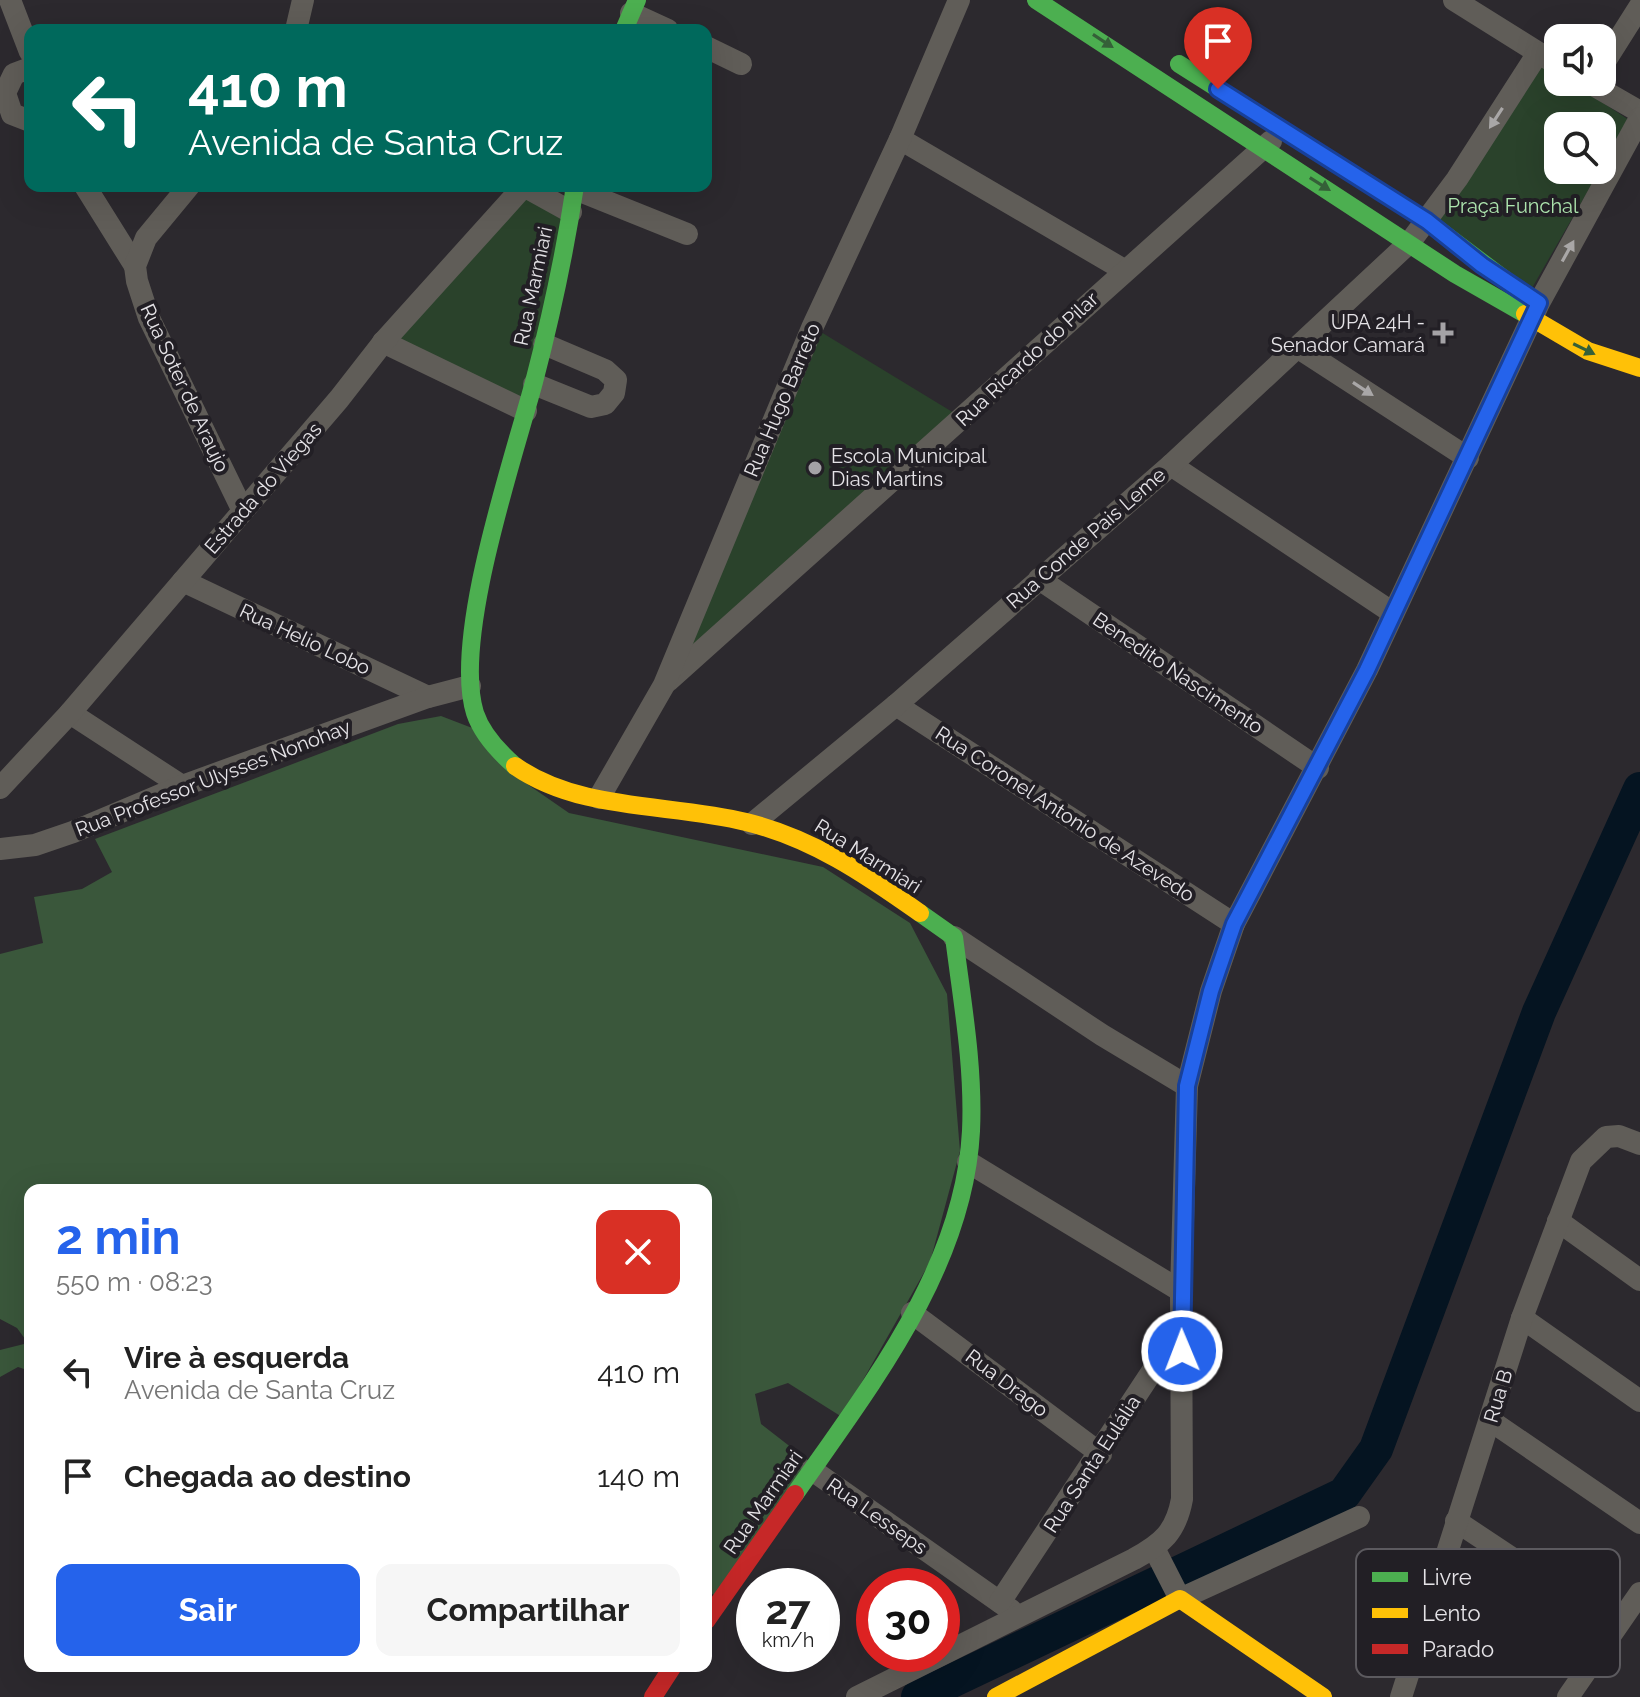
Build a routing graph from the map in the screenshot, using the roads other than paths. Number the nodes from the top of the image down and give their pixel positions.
1 (10, 0) edge
2 (303, 0) edge
3 (959, 0) edge
4 (1036, 0) edge
5 (1454, 0) edge
6 (1640, 6) edge
7 (631, 14) edge
8 (297, 24) edge
9 (654, 24) edge
10 (24, 36) edge
11 (1616, 43) edge
12 (712, 50) edge
13 (1156, 50) dead end
14 (1544, 56) edge
15 (741, 64) dead end
16 (1544, 64) edge
17 (24, 70) edge
18 (1616, 96) edge
19 (1640, 115) edge
20 (24, 119) edge
21 (1283, 130) junction
22 (900, 139) junction
23 (1263, 148) junction
24 (89, 192) edge
25 (184, 192) edge
26 (519, 192) edge
27 (535, 192) edge
28 (574, 192) edge
29 (587, 192) edge
30 (571, 212) junction
31 (1427, 221) junction
32 (687, 234) dead end
33 (1410, 242) junction
34 (135, 266) junction
35 (1124, 270) junction
36 (1535, 311) junction
37 (383, 342) junction
38 (544, 344) junction
39 (1628, 345) dead end
40 (1297, 347) junction
41 (1640, 368) edge
42 (534, 384) junction
43 (526, 411) junction
44 (1468, 458) junction
45 (1171, 465) junction
46 (242, 509) junction
47 (1039, 579) junction
48 (183, 581) junction
49 (1393, 613) junction
50 (664, 685) junction
51 (470, 686) junction
52 (428, 697) junction
53 (896, 705) junction
54 (70, 713) junction
55 (1318, 768) junction
56 (182, 786) junction
57 (0, 788) edge
58 (599, 798) junction
59 (752, 824) junction
60 (0, 849) edge
61 (1234, 924) junction
62 (954, 937) junction
63 (1187, 1086) junction
64 (1639, 1141) edge
65 (968, 1162) junction
66 (1558, 1221) junction
67 (1640, 1280) edge
68 (1181, 1291) junction
69 (912, 1313) junction
70 (1522, 1318) junction
71 (1182, 1325) junction
72 (1640, 1401) edge
73 (1491, 1421) junction
74 (1101, 1454) junction
75 (812, 1470) junction
76 (1359, 1517) dead end
77 (1456, 1521) junction
78 (1640, 1523) edge
79 (1447, 1549) edge
80 (1498, 1549) edge
81 (1156, 1556) junction
82 (1640, 1593) edge
83 (1178, 1596) junction
84 (1000, 1602) junction
85 (712, 1612) edge
86 (1020, 1617) junction
87 (1620, 1621) edge
88 (669, 1672) edge
89 (1407, 1677) edge
90 (1582, 1677) edge
91 (1035, 1688) edge
92 (653, 1697) edge
93 (857, 1697) edge
94 (996, 1697) edge
95 (1321, 1697) edge
96 (1401, 1697) edge
97 (1568, 1697) edge

1 - 10 street
2 - 8 street
3 - 22 street, Rua Hugo Barreto
4 -> 23 street
5 - 14 street
6 - 11 street
7 - 9 street
12 - 15 street
13 - 21 street
16 -> 31 street
17 - 20 street
18 - 19 street
36 -> 19 street
21 - 23 street, Rua Ricardo do Pilar
21 - 31 street
22 - 35 street
22 - 50 street, Rua Hugo Barreto
23 -> 33 street
23 - 35 street, Rua Ricardo do Pilar
24 - 34 street, Rua Soter de Araujo
25 - 34 street
26 - 37 street, Estrada do Viegas
27 - 30 street
28 - 30 street, Rua Marmiari
29 - 32 street
30 - 38 street, Rua Marmiari
31 - 33 street
31 - 36 street
33 - 36 street
33 - 40 street, Rua Conde Pais Leme
34 - 46 street, Rua Soter de Araujo
35 - 50 street, Rua Ricardo do Pilar
36 - 39 street
36 -> 41 street
36 - 44 street
37 - 43 street
37 - 46 street, Estrada do Viegas
38 - 42 street, Rua Marmiari
38 - 42 street
40 -> 44 street
40 - 45 street, Rua Conde Pais Leme
42 - 43 street, Rua Marmiari
43 - 51 street, Rua Marmiari
44 - 49 street
45 - 47 street, Rua Conde Pais Leme
45 - 49 street
46 - 48 street, Estrada do Viegas
47 - 53 street, Rua Conde Pais Leme
47 - 55 street, Benedito Nascimento
48 - 52 street, Rua Helio Lobo
48 - 54 street, Estrada do Viegas
49 - 55 street
50 - 58 street, Rua Hugo Barreto
51 - 52 street, Rua Professor Ulysses Nonohay
51 - 58 street, Rua Marmiari
52 - 56 street, Rua Professor Ulysses Nonohay
53 - 59 street, Rua Conde Pais Leme
53 - 61 street, Rua Coronel Antonio de Azevedo
54 - 56 street
54 - 57 street, Estrada do Viegas
55 - 61 street
56 - 60 street, Rua Professor Ulysses Nonohay
58 - 59 street, Rua Marmiari
59 - 62 street, Rua Marmiari
61 - 63 street
62 - 63 street
62 - 65 street, Rua Marmiari
63 - 68 street
64 - 66 street, Rua B
65 - 68 street
65 - 69 street, Rua Marmiari
66 - 67 street
66 - 70 street, Rua B
68 - 71 street
69 - 74 street, Rua Drago
69 - 75 street, Rua Marmiari
70 - 72 street
70 - 73 street, Rua B
71 - 74 street, Rua Santa Eulália
71 - 81 street
73 - 77 street, Rua B
73 - 78 street
74 - 84 street, Rua Santa Eulália
75 - 84 street, Rua Lesseps
75 - 85 street, Rua Marmiari
76 - 83 street
77 - 79 street, Rua B
77 - 80 street
81 - 83 street
81 - 86 street
82 - 87 street
83 - 91 street
83 - 95 street
84 - 86 street, Rua Lesseps
86 - 93 street
88 - 92 street
89 - 96 street, Rua B
90 - 97 street
91 - 94 street

